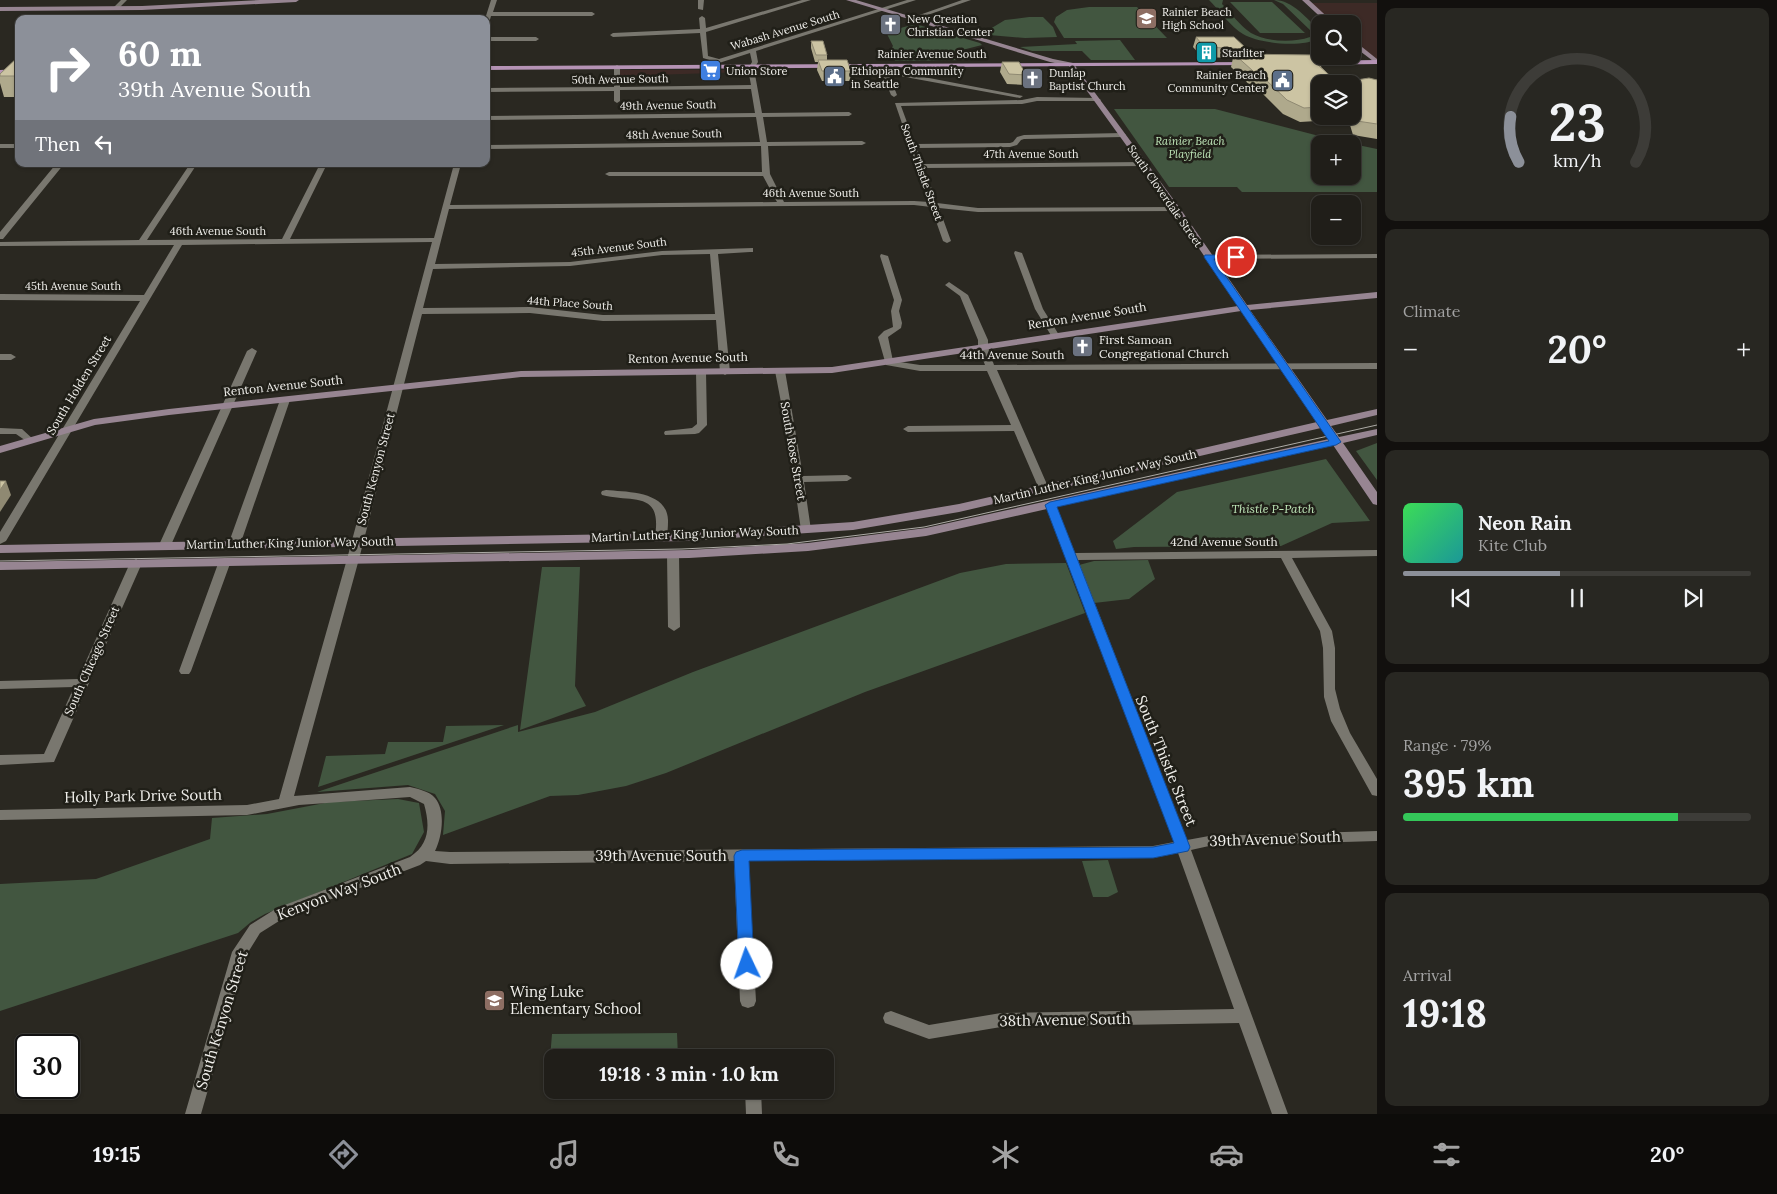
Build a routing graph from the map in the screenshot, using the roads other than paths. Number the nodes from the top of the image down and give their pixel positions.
1 (124, 0) edge
2 (296, 0) edge
3 (494, 0) edge
4 (710, 0) edge
5 (808, 0) edge
6 (849, 0) edge
7 (914, 0) edge
8 (968, 0) edge
9 (1305, 0) edge
10 (701, 4) edge
11 (116, 8) junction
12 (0, 9) edge
13 (882, 10) junction
14 (489, 14) joint
15 (592, 14) dead end
16 (1322, 15) edge
17 (702, 18) dead end
18 (911, 19) junction
19 (703, 31) junction
20 (613, 35) dead end
21 (490, 39) edge
22 (536, 39) dead end
23 (1361, 49) edge
24 (753, 51) junction
25 (1377, 62) edge
26 (1262, 63) edge
27 (1294, 63) edge
28 (1072, 64) junction
29 (753, 66) junction
30 (617, 67) junction
31 (490, 68) edge
32 (883, 68) junction
33 (15, 71) edge
34 (2, 73) edge
35 (754, 87) junction
36 (617, 89) junction
37 (490, 90) edge
38 (894, 95) dead end
39 (1037, 99) junction
40 (1098, 100) junction
41 (617, 101) dead end
42 (759, 114) junction
43 (849, 114) dead end
44 (490, 118) edge
45 (1123, 135) junction
46 (862, 143) dead end
47 (764, 144) junction
48 (0, 146) edge
49 (15, 146) edge
50 (912, 146) junction
51 (490, 147) edge
52 (1143, 164) junction
53 (920, 166) junction
54 (58, 167) edge
55 (191, 167) edge
56 (322, 167) edge
57 (456, 167) edge
58 (609, 174) dead end
59 (766, 174) junction
60 (782, 204) junction
61 (934, 205) junction
62 (445, 207) junction
63 (1176, 209) junction
64 (0, 237) edge
65 (436, 240) junction
66 (180, 242) junction
67 (285, 242) junction
68 (947, 242) dead end
69 (141, 243) junction
70 (0, 244) edge
71 (750, 250) dead end
72 (714, 252) junction
73 (1018, 253) dead end
74 (884, 256) dead end
75 (1377, 256) edge
76 (1208, 257) junction
77 (429, 266) junction
78 (949, 285) dead end
79 (1377, 295) edge
80 (0, 297) edge
81 (147, 298) junction
82 (1243, 308) junction
83 (418, 310) junction
84 (720, 317) junction
85 (1055, 335) junction
86 (983, 347) junction
87 (252, 351) dead end
88 (0, 356) edge
89 (11, 357) dead end
90 (888, 363) junction
91 (1283, 366) junction
92 (1377, 366) edge
93 (991, 368) junction
94 (780, 371) junction
95 (701, 372) junction
96 (725, 372) junction
97 (398, 388) junction
98 (285, 400) junction
99 (226, 406) junction
100 (1377, 412) edge
101 (1323, 424) junction
102 (68, 428) junction
103 (1017, 428) junction
104 (908, 429) dead end
105 (0, 432) edge
106 (1377, 432) edge
107 (669, 433) dead end
108 (30, 440) junction
109 (1336, 442) junction
110 (0, 450) edge
111 (847, 478) dead end
112 (799, 479) junction
113 (1044, 489) junction
114 (606, 494) dead end
115 (1377, 501) edge
116 (1050, 505) junction
117 (806, 530) junction
118 (661, 537) junction
119 (0, 541) edge
120 (357, 542) junction
121 (234, 545) junction
122 (165, 546) junction
123 (0, 549) edge
124 (1377, 553) edge
125 (674, 554) junction
126 (1285, 555) junction
127 (1070, 557) junction
128 (353, 559) junction
129 (226, 561) junction
130 (136, 563) junction
131 (0, 566) edge
132 (674, 626) dead end
133 (185, 671) dead end
134 (82, 683) junction
135 (0, 685) edge
136 (0, 760) edge
137 (1377, 791) edge
138 (286, 802) junction
139 (0, 816) edge
140 (1377, 836) edge
141 (1182, 847) junction
142 (424, 855) junction
143 (742, 856) junction
144 (255, 929) joint
145 (748, 1001) dead end
146 (1243, 1016) junction
147 (891, 1018) dead end
148 (753, 1099) edge
149 (193, 1114) edge
150 (754, 1114) edge
151 (1280, 1114) edge

1 - 11 street
2 - 11 main road
3 - 14 street
4 - 10 street
5 - 19 street
6 - 13 main road
7 - 13 street, Wabash Avenue South
8 - 18 street
9 - 16 main road
11 - 12 main road
13 - 18 main road
13 - 24 street, Wabash Avenue South
14 - 15 street
17 - 19 street
18 - 28 main road
19 - 20 street
19 - 24 street, Wabash Avenue South
21 - 22 street
23 - 25 main road
24 - 29 street
25 - 27 main road
26 - 28 main road, Rainier Avenue South
28 - 32 main road, Rainier Avenue South
28 - 40 main road, South Cloverdale Street
29 - 30 main road, Rainier Avenue South
29 - 32 main road, Rainier Avenue South
29 - 35 street
30 - 31 main road, Rainier Avenue South
30 - 36 street
32 - 38 street
32 - 39 street
33 - 34 main road
35 - 36 street, 50th Avenue South
35 - 42 street
36 - 37 street, 50th Avenue South
36 - 41 street
39 - 40 street
39 - 50 street, South Thistle Street
40 - 45 main road, South Cloverdale Street
42 - 43 street, 49th Avenue South
42 - 44 street, 49th Avenue South
42 - 47 street
45 - 50 street
45 - 52 main road, South Cloverdale Street
46 - 47 street, 48th Avenue South
47 - 51 street, 48th Avenue South
47 - 59 street
48 - 49 street
50 - 53 street, South Thistle Street
52 - 53 street, 47th Avenue South
52 - 63 main road, South Cloverdale Street
53 - 61 street, South Thistle Street
54 - 64 street
55 - 69 street
56 - 67 street
57 - 62 street, South Kenyon Street
58 - 59 street
59 - 60 street
60 - 61 street, 46th Avenue South
60 - 62 street, 46th Avenue South
61 - 63 street, 46th Avenue South
61 - 68 street, South Thistle Street
62 - 65 street, South Kenyon Street
63 - 76 main road, South Cloverdale Street
65 - 67 street, 46th Avenue South
65 - 77 street, South Kenyon Street
66 - 67 street, 46th Avenue South
66 - 69 street, 46th Avenue South
66 - 81 street, South Holden Street
69 - 70 street, 46th Avenue South
71 - 72 street, 45th Avenue South
72 - 77 street, 45th Avenue South
72 - 84 street
73 - 85 street
74 - 90 street
75 - 76 street
76 - 82 main road, South Cloverdale Street
77 - 83 street, South Kenyon Street
78 - 86 street
79 - 82 main road, Renton Avenue South
80 - 81 street, 45th Avenue South
81 - 102 street, South Holden Street
82 - 85 main road, Renton Avenue South
82 - 91 main road, South Cloverdale Street
83 - 84 street, 44th Place South
83 - 97 street, South Kenyon Street
84 - 96 street
85 - 86 main road, Renton Avenue South
86 - 90 main road, Renton Avenue South
86 - 93 street
87 - 99 street
88 - 89 street
90 - 93 street, 44th Avenue South
90 - 94 main road, Renton Avenue South
91 - 92 street, 44th Avenue South
91 - 93 street, 44th Avenue South
91 - 101 main road, South Cloverdale Street
93 - 103 street
94 - 96 main road, Renton Avenue South
94 - 112 street, South Rose Street
95 - 96 main road, Renton Avenue South
95 - 97 main road, Renton Avenue South
95 - 107 street
97 - 98 main road, Renton Avenue South
97 - 120 street, South Kenyon Street
98 - 99 main road, Renton Avenue South
98 - 121 street
99 - 102 main road, Renton Avenue South
99 - 122 street
100 - 101 main road, Martin Luther King Junior Way South
101 - 109 main road, South Cloverdale Street
101 - 113 main road, Martin Luther King Junior Way South
102 - 108 main road, Renton Avenue South
102 - 119 street, South Holden Street
103 - 104 street
103 - 113 street
105 - 108 street
106 - 109 main road, Martin Luther King Junior Way South
108 - 110 main road, Renton Avenue South
109 - 115 main road, South Cloverdale Street
109 - 116 main road, Martin Luther King Junior Way South
111 - 112 street
112 - 117 street, South Rose Street
113 - 117 main road, Martin Luther King Junior Way South
114 - 118 street
116 - 125 main road, Martin Luther King Junior Way South
116 - 127 street, South Thistle Street
117 - 118 main road, Martin Luther King Junior Way South
118 - 120 main road, Martin Luther King Junior Way South
120 - 121 main road, Martin Luther King Junior Way South
120 - 128 street, South Kenyon Street
121 - 122 main road, Martin Luther King Junior Way South
122 - 123 main road, Martin Luther King Junior Way South
124 - 126 street, 42nd Avenue South
125 - 128 main road, Martin Luther King Junior Way South
125 - 132 street
126 - 127 street, 42nd Avenue South
126 - 137 street
127 - 141 street, South Thistle Street
128 - 129 main road, Martin Luther King Junior Way South
128 - 138 street, South Kenyon Street
129 - 130 main road, Martin Luther King Junior Way South
129 - 133 street
130 - 131 main road, Martin Luther King Junior Way South
130 - 134 street, South Chicago Street
134 - 135 street
134 - 136 street, South Chicago Street
138 - 139 street, Holly Park Drive South
138 - 142 street
140 - 141 street, 39th Avenue South
141 - 143 street, 39th Avenue South
141 - 146 street, South Thistle Street
142 - 143 street, 39th Avenue South
142 - 144 street, Kenyon Way South
143 - 145 street
144 - 149 street, South Kenyon Street
146 - 147 street, 38th Avenue South
146 - 151 street, South Thistle Street
148 - 150 street

